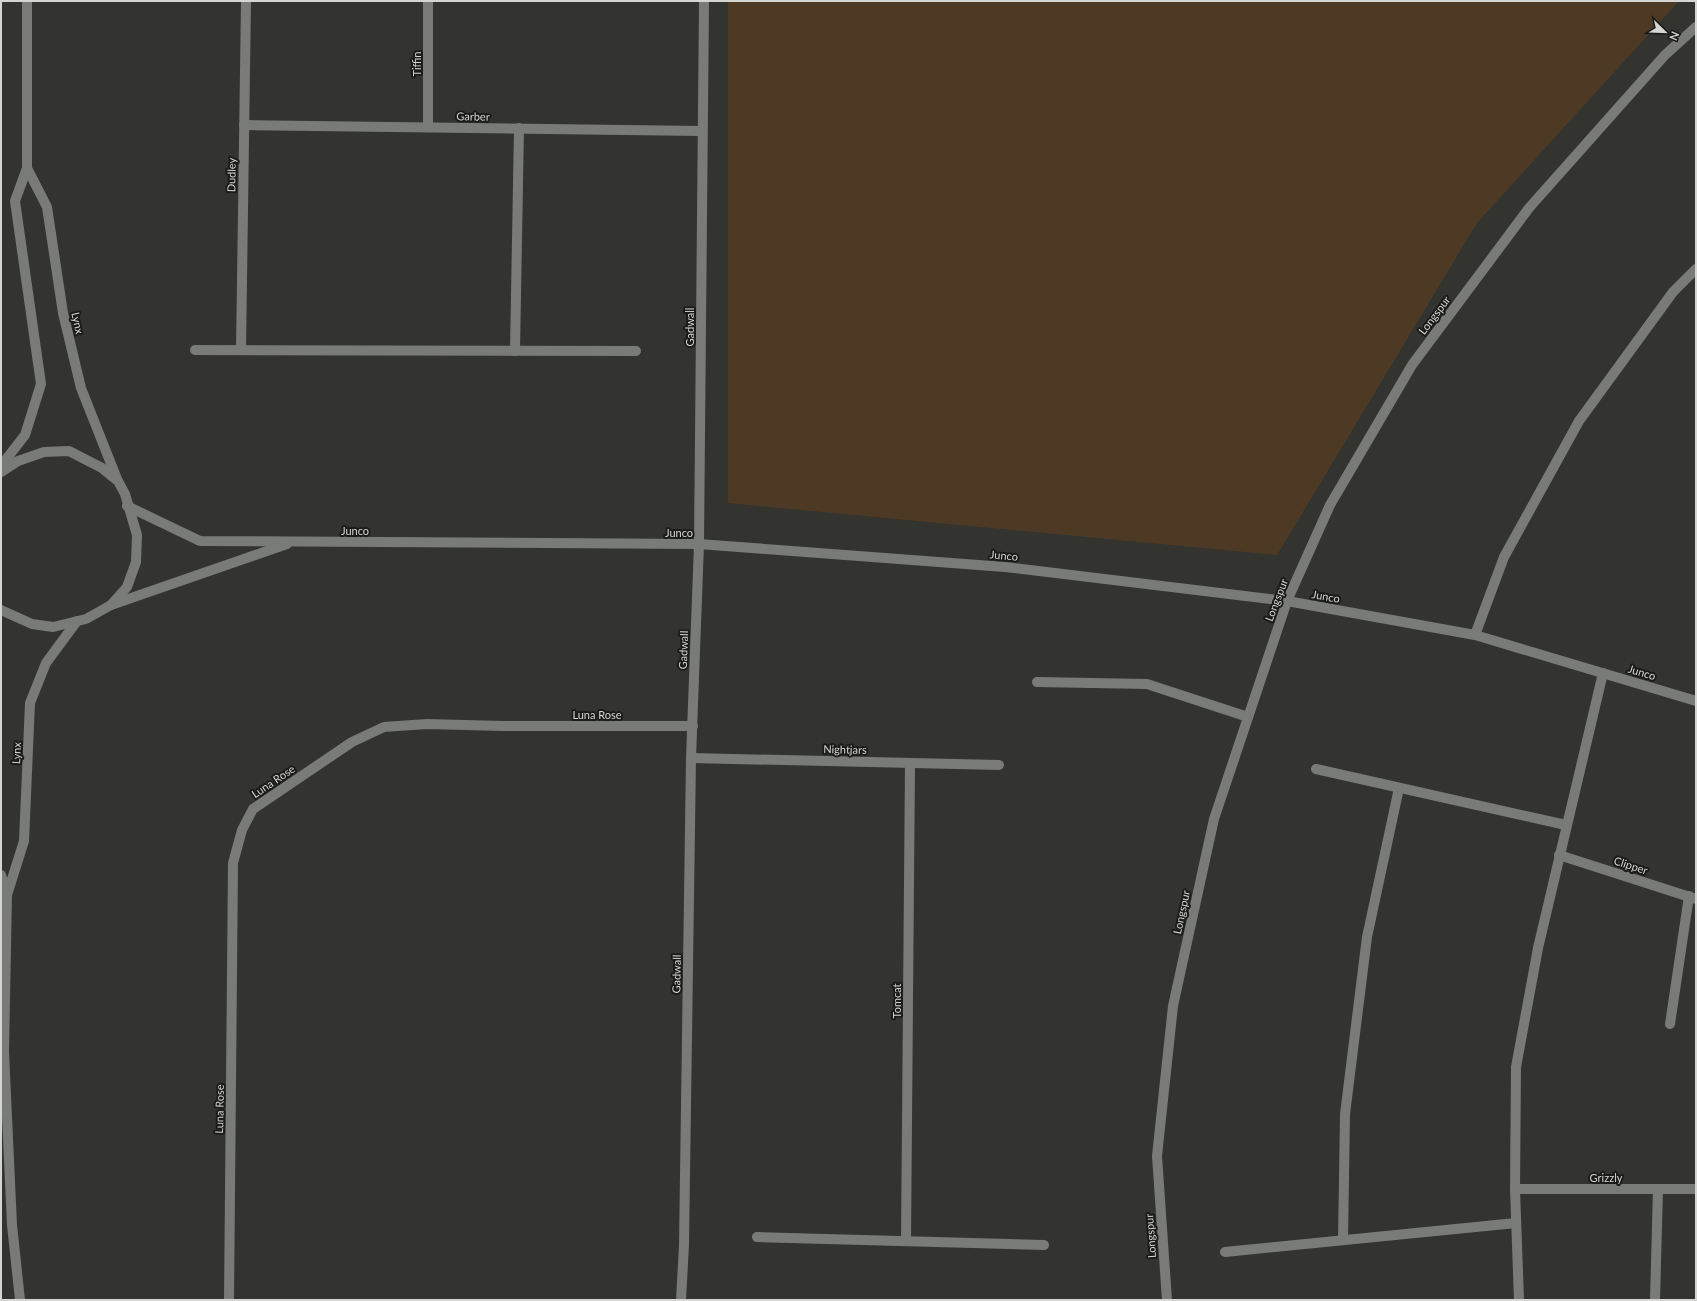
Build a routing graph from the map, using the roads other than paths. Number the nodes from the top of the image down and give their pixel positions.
1 (27, 1) edge
2 (246, 1) edge
3 (428, 1) edge
4 (704, 1) edge
5 (1696, 27) edge
6 (244, 125) junction
7 (428, 127) junction
8 (519, 128) junction
9 (702, 131) junction
10 (27, 168) junction
11 (1696, 269) edge
12 (195, 350) dead end
13 (241, 350) junction
14 (515, 351) junction
15 (636, 351) dead end
16 (1, 466) edge
17 (1, 472) edge
18 (118, 481) junction
19 (127, 506) junction
20 (295, 542) junction
21 (699, 544) junction
22 (1287, 601) junction
23 (111, 605) junction
24 (1, 610) edge
25 (77, 621) junction
26 (1475, 635) junction
27 (1603, 673) junction
28 (1037, 682) dead end
29 (1696, 701) edge
30 (1248, 717) junction
31 (693, 726) junction
32 (691, 758) junction
33 (910, 763) junction
34 (999, 765) dead end
35 (1316, 769) dead end
36 (1399, 788) junction
37 (1566, 825) junction
38 (1559, 855) junction
39 (1, 875) edge
40 (7, 895) junction
41 (1692, 897) edge
42 (1670, 1024) dead end
43 (1515, 1189) junction
44 (1658, 1189) junction
45 (1696, 1189) edge
46 (1516, 1223) junction
47 (757, 1237) dead end
48 (1343, 1240) junction
49 (906, 1241) junction
50 (1044, 1244) dead end
51 (1224, 1252) dead end
52 (20, 1300) edge
53 (229, 1300) edge
54 (681, 1300) edge
55 (1167, 1300) edge
56 (1519, 1300) edge
57 (1655, 1300) edge

1 - 10 street, Lynx
2 - 6 street, Dudley
3 - 7 street, Tiffin
4 - 9 street, Gadwall
5 - 22 street, Longspur
6 - 7 street, Garber
6 - 13 street, Dudley
7 - 8 street, Garber
8 - 9 street, Garber
8 - 14 street
9 - 21 street, Gadwall
10 - 16 street, Lynx
10 - 18 street, Lynx
11 - 26 street
12 - 13 street
13 - 14 street
14 - 15 street
17 - 18 street
18 - 19 street, Lynx
19 - 20 street, Junco
19 - 23 street, Lynx
20 - 21 street, Junco
20 - 23 street, Junco
21 - 22 street, Junco
21 - 31 street, Gadwall
22 - 26 street, Junco
22 - 30 street, Longspur
23 - 25 street
24 - 25 street
25 - 40 street, Lynx
26 - 27 street, Junco
27 - 29 street, Junco
27 - 37 street
28 - 30 street
30 - 55 street, Longspur
31 - 32 street, Gadwall
31 - 53 street, Luna Rose
32 - 33 street, Nightjars
32 - 54 street, Gadwall
33 - 34 street, Nightjars
33 - 49 street, Tomcat
35 - 36 street
36 - 37 street
36 - 48 street
37 - 38 street
38 - 41 street, Clipper
38 - 43 street
39 - 40 street, Lynx
40 - 52 street, Lynx
41 - 42 street
43 - 44 street, Grizzly
43 - 46 street
44 - 45 street, Grizzly
44 - 57 street
46 - 48 street
46 - 56 street
47 - 49 street
48 - 51 street
49 - 50 street

